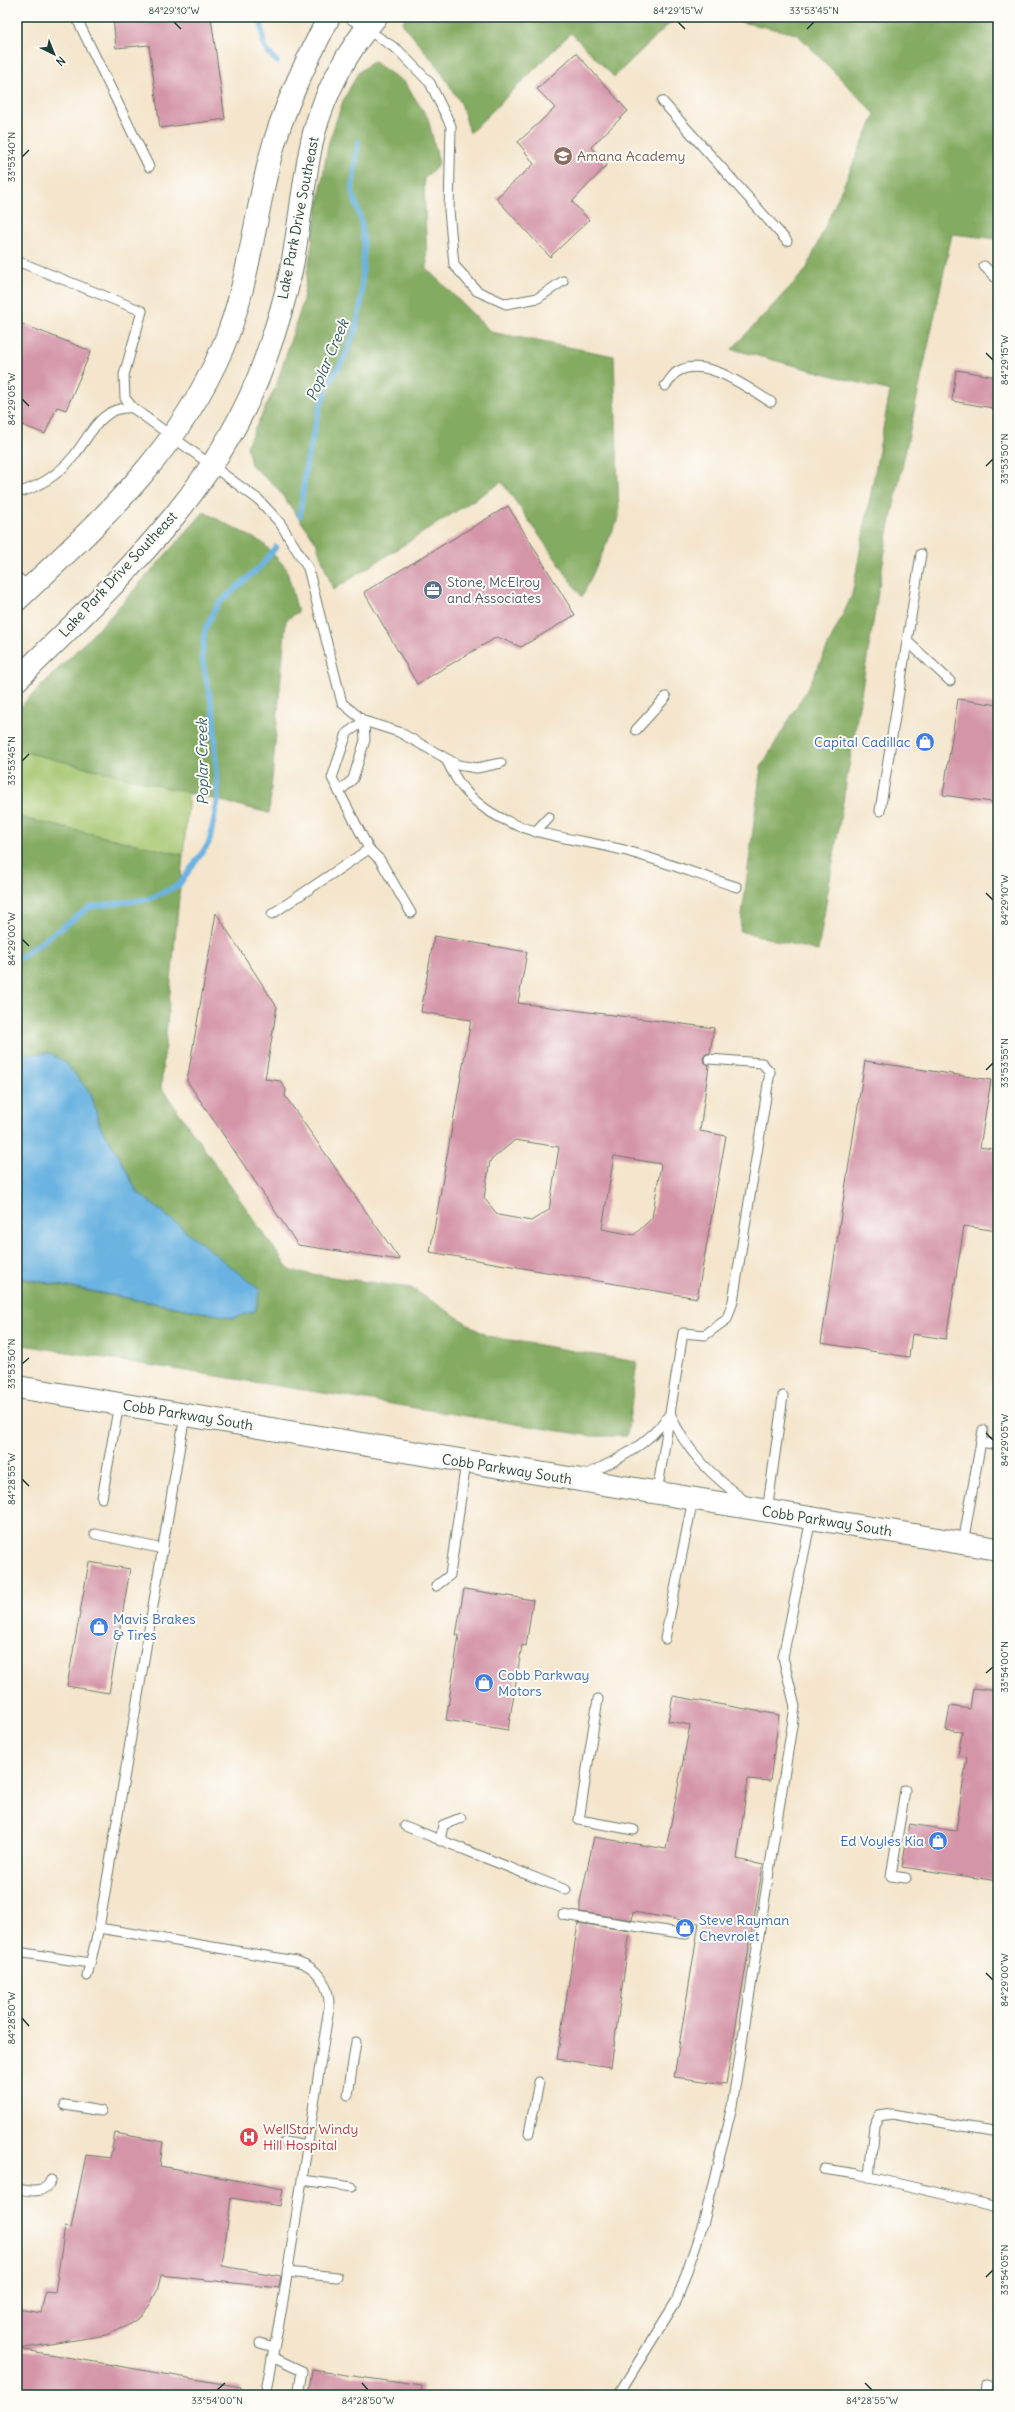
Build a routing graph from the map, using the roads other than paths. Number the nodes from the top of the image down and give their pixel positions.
1 (76, 17) edge
2 (329, 17) edge
3 (363, 21) edge
4 (662, 101) dead end
5 (149, 168) dead end
6 (787, 241) dead end
7 (17, 261) edge
8 (984, 266) dead end
9 (998, 280) edge
10 (563, 281) dead end
11 (665, 386) dead end
12 (771, 402) dead end
13 (134, 408) junction
14 (173, 436) junction
15 (211, 466) junction
16 (18, 491) edge
17 (921, 554) dead end
18 (21, 588) edge
19 (907, 641) junction
20 (17, 680) edge
21 (950, 681) dead end
22 (666, 697) dead end
23 (364, 721) junction
24 (636, 730) dead end
25 (446, 758) junction
26 (501, 763) dead end
27 (339, 792) junction
28 (880, 811) dead end
29 (549, 817) dead end
30 (535, 832) junction
31 (369, 849) junction
32 (737, 886) dead end
33 (411, 913) dead end
34 (272, 914) dead end
35 (709, 1059) dead end
36 (17, 1387) edge
37 (783, 1396) dead end
38 (119, 1404) junction
39 (670, 1413) junction
40 (186, 1415) junction
41 (984, 1430) dead end
42 (981, 1442) junction
43 (998, 1445) edge
44 (466, 1462) junction
45 (574, 1480) junction
46 (657, 1493) junction
47 (102, 1498) dead end
48 (693, 1499) junction
49 (761, 1511) junction
50 (811, 1519) junction
51 (95, 1534) dead end
52 (963, 1543) junction
53 (163, 1549) junction
54 (998, 1549) edge
55 (436, 1586) dead end
56 (664, 1639) dead end
57 (598, 1699) dead end
58 (905, 1790) dead end
59 (461, 1818) dead end
60 (405, 1826) dead end
61 (634, 1830) dead end
62 (440, 1841) junction
63 (906, 1878) dead end
64 (566, 1890) dead end
65 (563, 1915) dead end
66 (99, 1928) junction
67 (686, 1934) dead end
68 (17, 1952) edge
69 (90, 1963) junction
70 (87, 1976) dead end
71 (356, 2042) dead end
72 (539, 2082) dead end
73 (348, 2095) dead end
74 (65, 2105) dead end
75 (100, 2111) dead end
76 (998, 2132) edge
77 (529, 2133) dead end
78 (285, 2142) dead end
79 (308, 2146) junction
80 (824, 2169) dead end
81 (868, 2177) junction
82 (51, 2180) dead end
83 (303, 2180) junction
84 (352, 2187) dead end
85 (17, 2189) edge
86 (998, 2207) edge
87 (288, 2272) junction
88 (336, 2277) dead end
89 (260, 2343) dead end
90 (274, 2347) junction
91 (272, 2357) junction
92 (986, 2383) dead end
93 (265, 2395) edge
94 (298, 2395) edge
95 (618, 2395) edge
96 (985, 2395) edge

1 - 5 lane
2 - 14 street
3 - 10 lane
3 - 15 street, Lake Park Drive Southeast
4 - 6 lane
7 - 13 lane
8 - 9 lane
11 - 12 lane
13 - 14 lane
13 - 16 lane
14 - 15 lane
14 - 18 street
15 - 20 street, Lake Park Drive Southeast
15 - 23 lane
17 - 19 lane
19 - 21 lane
19 - 28 lane
22 - 24 lane
23 - 25 lane
23 - 27 lane
23 - 27 lane
25 - 26 lane
25 - 30 lane
27 - 31 lane
29 - 30 lane
30 - 32 lane
31 - 33 lane
31 - 34 lane
35 - 39 lane
36 - 38 street, Cobb Parkway South
37 - 49 lane
38 - 40 street, Cobb Parkway South
38 - 47 lane
39 - 45 lane
39 - 46 lane
39 - 49 lane
40 - 44 street, Cobb Parkway South
40 - 53 lane
41 - 42 lane
42 - 43 lane
42 - 52 lane
44 - 45 street, Cobb Parkway South
44 - 55 lane
45 - 46 street, Cobb Parkway South
46 - 48 street, Cobb Parkway South
48 - 49 street, Cobb Parkway South
48 - 56 lane
49 - 50 street, Cobb Parkway South
50 - 52 street, Cobb Parkway South
50 - 95 lane
51 - 53 lane
52 - 54 street, Cobb Parkway South
53 - 66 lane
57 - 61 lane
58 - 63 lane
59 - 62 lane
60 - 62 lane
62 - 64 lane
65 - 67 lane
66 - 69 lane
66 - 79 lane
68 - 69 lane
69 - 70 lane
71 - 73 lane
72 - 77 lane
74 - 75 lane
76 - 81 lane
78 - 79 lane
79 - 83 lane
80 - 81 lane
81 - 86 lane
82 - 85 lane
83 - 84 lane
83 - 87 lane
87 - 88 lane
87 - 90 lane
89 - 90 lane
90 - 91 lane
91 - 93 lane
91 - 94 lane
92 - 96 lane

